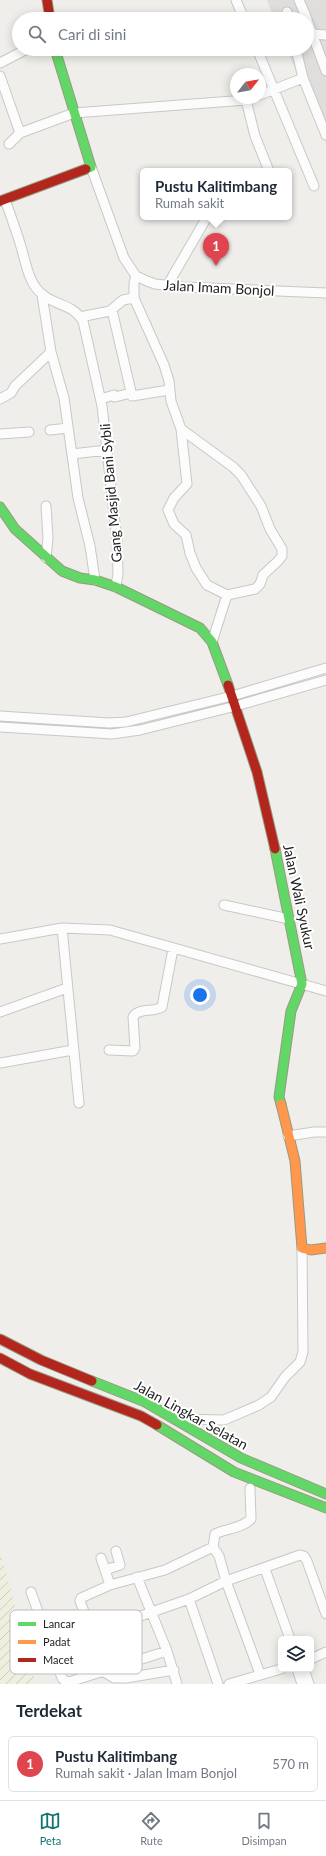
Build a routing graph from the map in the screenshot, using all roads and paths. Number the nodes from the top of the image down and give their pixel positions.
1 (47, 0) edge
2 (236, 0) edge
3 (299, 0) edge
4 (49, 12) edge
5 (241, 12) edge
6 (304, 12) edge
7 (314, 34) edge
8 (326, 36) edge
9 (314, 37) edge
10 (14, 56) edge
11 (58, 56) edge
12 (260, 56) edge
13 (297, 56) edge
14 (0, 63) edge
15 (326, 71) edge
16 (0, 76) edge
17 (302, 78) junction
18 (274, 89) junction
19 (266, 92) edge
20 (230, 100) edge
21 (250, 104) edge
22 (74, 112) junction
23 (20, 132) junction
24 (326, 135) edge
25 (9, 144) dead end
26 (91, 167) junction
27 (268, 168) edge
28 (314, 186) dead end
29 (3, 200) edge
30 (205, 220) edge
31 (135, 280) junction
32 (167, 286) junction
33 (326, 292) edge
34 (42, 295) junction
35 (134, 297) junction
36 (112, 310) junction
37 (80, 317) junction
38 (51, 352) junction
39 (169, 390) junction
40 (131, 394) junction
41 (0, 399) edge
42 (101, 399) junction
43 (68, 428) junction
44 (181, 429) junction
45 (50, 430) dead end
46 (30, 432) dead end
47 (0, 434) edge
48 (107, 450) junction
49 (72, 454) junction
50 (46, 506) dead end
51 (0, 507) edge
52 (46, 558) junction
53 (95, 580) junction
54 (116, 587) junction
55 (227, 595) junction
56 (212, 642) junction
57 (326, 668) edge
58 (326, 680) edge
59 (232, 696) junction
60 (236, 706) junction
61 (0, 716) edge
62 (0, 727) edge
63 (224, 905) dead end
64 (289, 919) junction
65 (62, 928) junction
66 (0, 939) edge
67 (173, 949) junction
68 (302, 984) junction
69 (67, 988) junction
70 (326, 991) edge
71 (0, 1012) edge
72 (73, 1050) junction
73 (109, 1050) dead end
74 (0, 1063) edge
75 (79, 1103) dead end
76 (326, 1132) edge
77 (288, 1136) junction
78 (302, 1248) junction
79 (326, 1248) edge
80 (0, 1339) edge
81 (0, 1358) edge
82 (174, 1419) junction
83 (250, 1488) dead end
84 (326, 1494) edge
85 (326, 1508) edge
86 (213, 1547) junction
87 (116, 1551) dead end
88 (101, 1558) dead end
89 (265, 1569) junction
90 (105, 1570) junction
91 (137, 1577) junction
92 (226, 1582) junction
93 (110, 1585) junction
94 (31, 1592) dead end
95 (189, 1599) junction
96 (37, 1610) edge
97 (83, 1610) edge
98 (150, 1613) junction
99 (326, 1614) edge
100 (142, 1616) edge
101 (289, 1636) edge
102 (167, 1651) junction
103 (326, 1652) edge
104 (314, 1657) edge
105 (142, 1659) edge
106 (174, 1670) junction
107 (278, 1670) edge
108 (298, 1672) edge
109 (305, 1672) edge
110 (61, 1674) edge
111 (97, 1674) edge
112 (107, 1674) edge
113 (260, 1674) junction
114 (251, 1680) edge
115 (177, 1684) edge
116 (218, 1684) edge
117 (229, 1684) edge
118 (302, 1684) edge
119 (309, 1684) edge

1 - 4 main road
2 - 5 street
3 - 6 street
7 - 8 street
9 - 15 street
10 - 14 street
11 - 22 main road
12 - 18 street
13 - 17 street
16 - 23 street
17 - 18 street
17 - 24 street
18 - 19 street
18 - 28 street
20 - 22 street
21 - 27 street
22 - 23 street
22 - 26 main road
23 - 25 street
26 - 29 main road
26 - 31 street
29 - 34 street
30 - 32 street
31 - 32 street, Jalan Imam Bonjol
31 - 35 street
32 - 33 street, Jalan Imam Bonjol
34 - 37 street
34 - 38 street
35 - 36 street
35 - 39 street
36 - 37 street
36 - 40 street
37 - 42 street, Gang Masjid Bani Sybli
38 - 41 street
38 - 43 street
39 - 40 street
39 - 44 street
40 - 42 street
42 - 48 street, Gang Masjid Bani Sybli
43 - 45 street
43 - 49 street
44 - 55 street
44 - 55 street
46 - 47 street
48 - 49 street
48 - 54 street, Gang Masjid Bani Sybli
49 - 53 street
50 - 52 street
51 - 52 main road, Jalan Wali Syukur
52 - 53 main road, Jalan Wali Syukur
53 - 54 main road, Jalan Wali Syukur
54 - 56 main road, Jalan Wali Syukur
55 - 56 street
56 - 59 main road, Jalan Wali Syukur
57 - 59 street
58 - 60 street
59 - 60 main road, Jalan Wali Syukur
59 - 61 street
60 - 62 street
60 - 64 main road, Jalan Wali Syukur
63 - 64 street
64 - 68 main road, Jalan Wali Syukur
65 - 66 street
65 - 67 street
65 - 69 street
67 - 68 street
67 - 73 street
68 - 70 street
68 - 77 main road
69 - 71 street
69 - 72 street
72 - 74 street
72 - 75 street
76 - 77 street
77 - 78 main road
78 - 79 main road
78 - 82 street
80 - 82 main road, Jalan Lingkar Selatan
81 - 85 main road, Jalan Lingkar Selatan
82 - 84 main road, Jalan Lingkar Selatan
83 - 86 street
86 - 91 street
86 - 92 street
87 - 90 street
88 - 90 street
89 - 92 street
89 - 99 street
89 - 101 street
90 - 93 street
91 - 93 street
91 - 98 street
92 - 95 street
92 - 113 street
93 - 97 street
94 - 96 street
95 - 98 street
95 - 116 street
98 - 100 street
98 - 102 street
102 - 105 street
102 - 106 street
103 - 104 street
106 - 112 street
106 - 115 street
107 - 113 street
108 - 118 street
109 - 119 street
110 - 111 street
113 - 114 street
114 - 117 street

